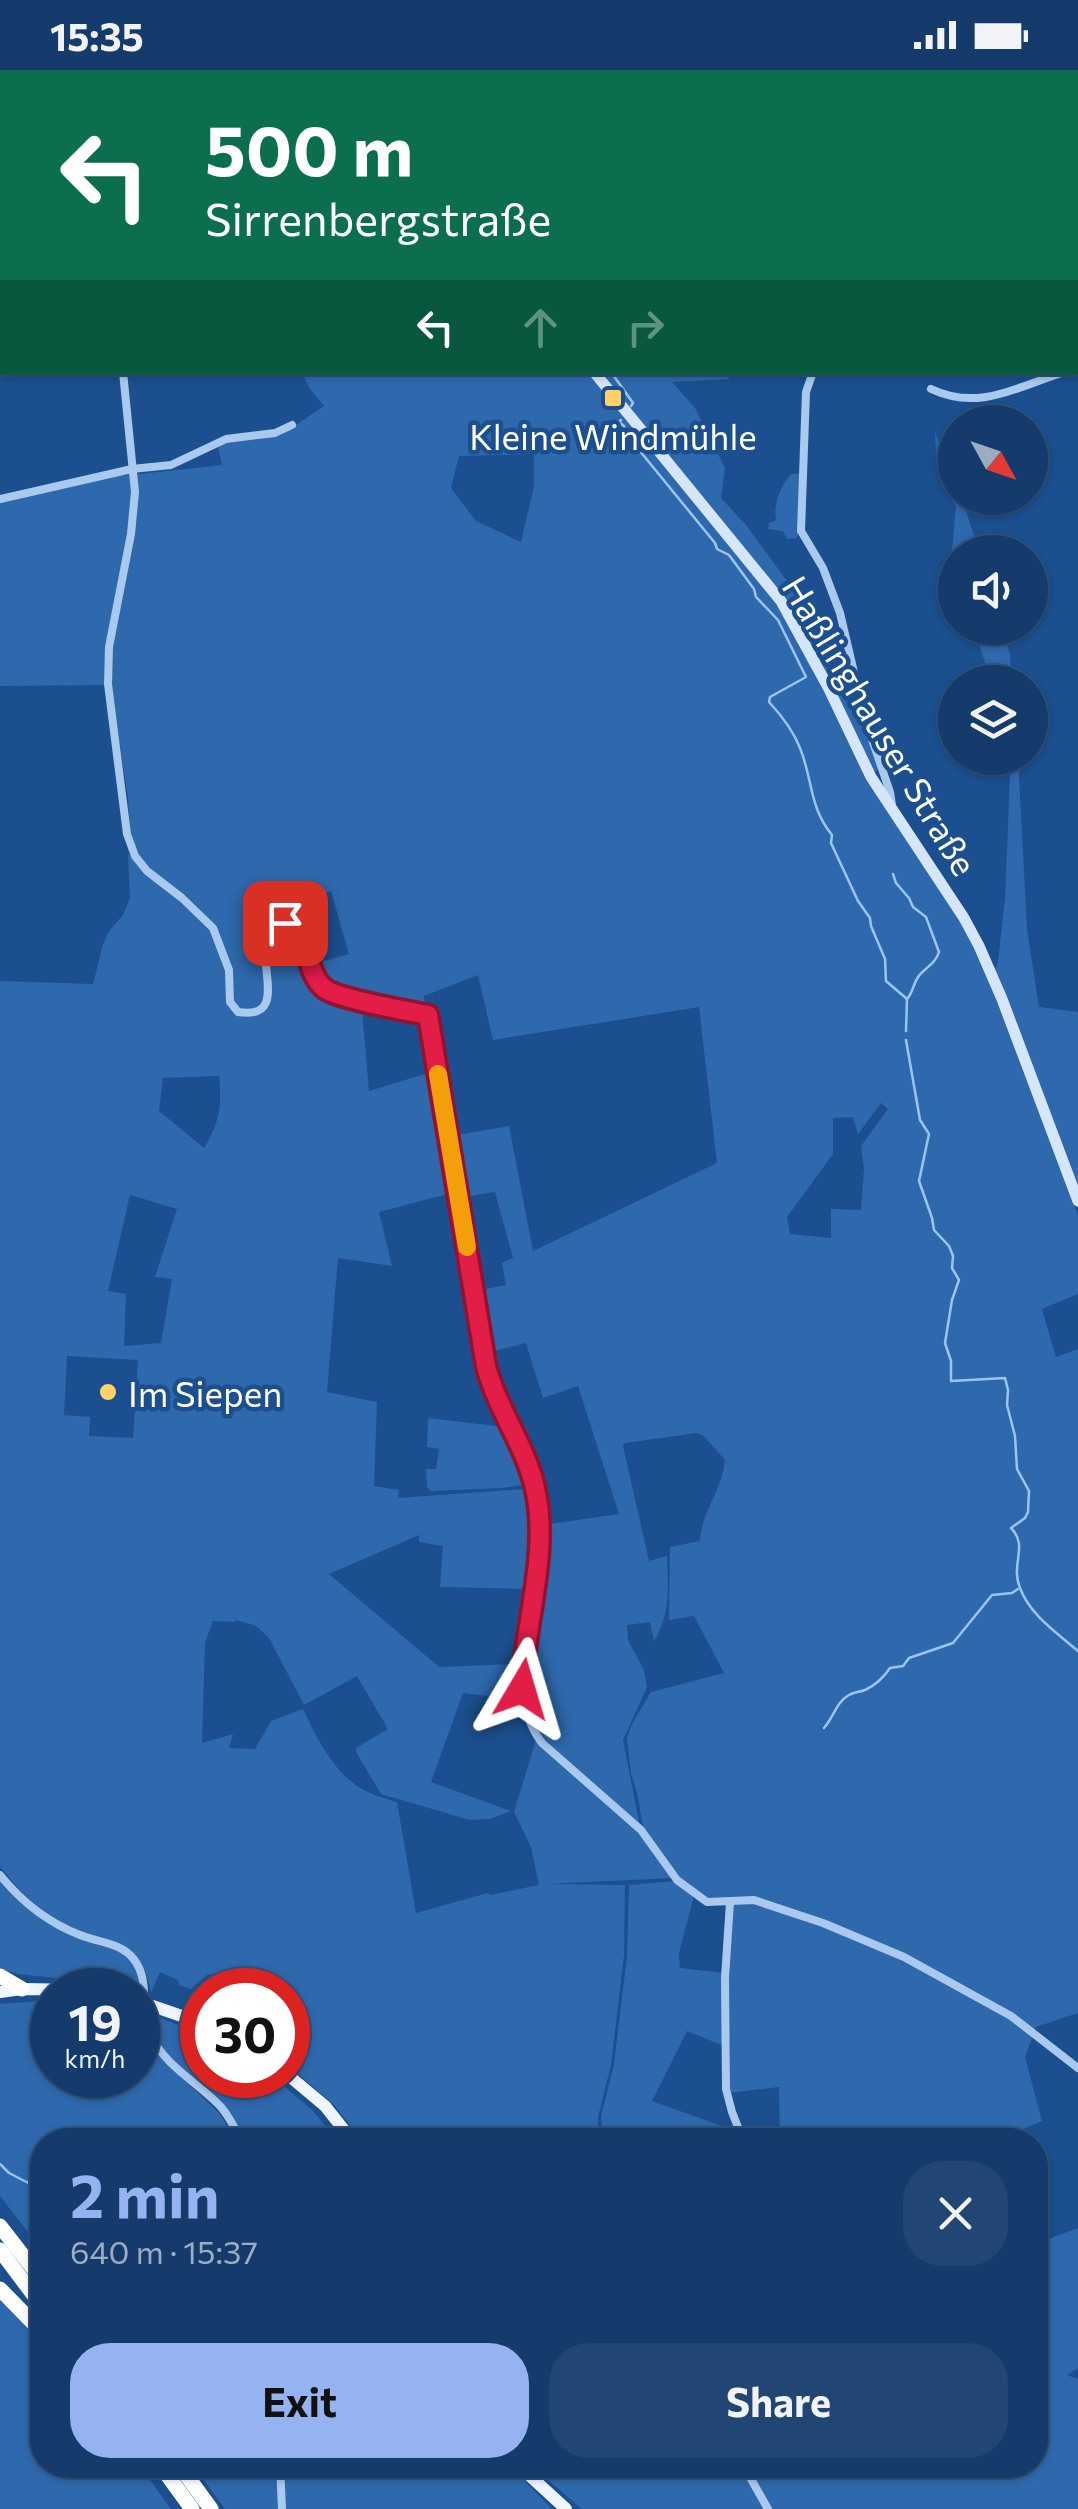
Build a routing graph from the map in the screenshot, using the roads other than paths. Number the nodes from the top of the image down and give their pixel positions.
1 (123, 375) edge
2 (596, 375) edge
3 (812, 375) edge
4 (1057, 375) edge
5 (931, 389) dead end
6 (292, 425) dead end
7 (132, 469) junction
8 (0, 499) edge
9 (893, 811) junction
10 (1078, 1201) edge
11 (0, 1875) edge
12 (730, 1902) junction
13 (138, 1968) edge
14 (0, 1976) edge
15 (22, 1989) junction
16 (30, 1989) edge
17 (0, 1992) edge
18 (160, 2052) edge
19 (1078, 2068) edge
20 (310, 2093) edge
21 (234, 2128) edge
22 (342, 2128) edge
23 (738, 2128) edge
24 (0, 2226) edge
25 (0, 2250) edge
26 (30, 2265) edge
27 (0, 2289) edge
28 (30, 2290) edge
29 (30, 2320) edge
30 (169, 2478) edge
31 (189, 2478) edge
32 (281, 2478) edge
33 (532, 2478) edge
34 (750, 2478) edge
35 (192, 2509) edge
36 (211, 2509) edge
37 (282, 2509) edge
38 (566, 2509) edge
39 (768, 2509) edge

1 - 7 street
2 - 9 main road, Haßlinghauser Straße
3 - 9 street
4 - 5 street
6 - 7 street
7 - 8 street
7 - 12 street
9 - 10 main road, Haßlinghauser Straße
11 - 13 street
12 - 19 street
12 - 23 street
14 - 15 highway
15 - 16 main road
15 - 17 main road
18 - 21 street
20 - 22 main road
24 - 26 highway
25 - 28 highway
27 - 29 highway
30 - 35 highway
31 - 36 highway
32 - 37 street
33 - 38 main road
34 - 39 street

